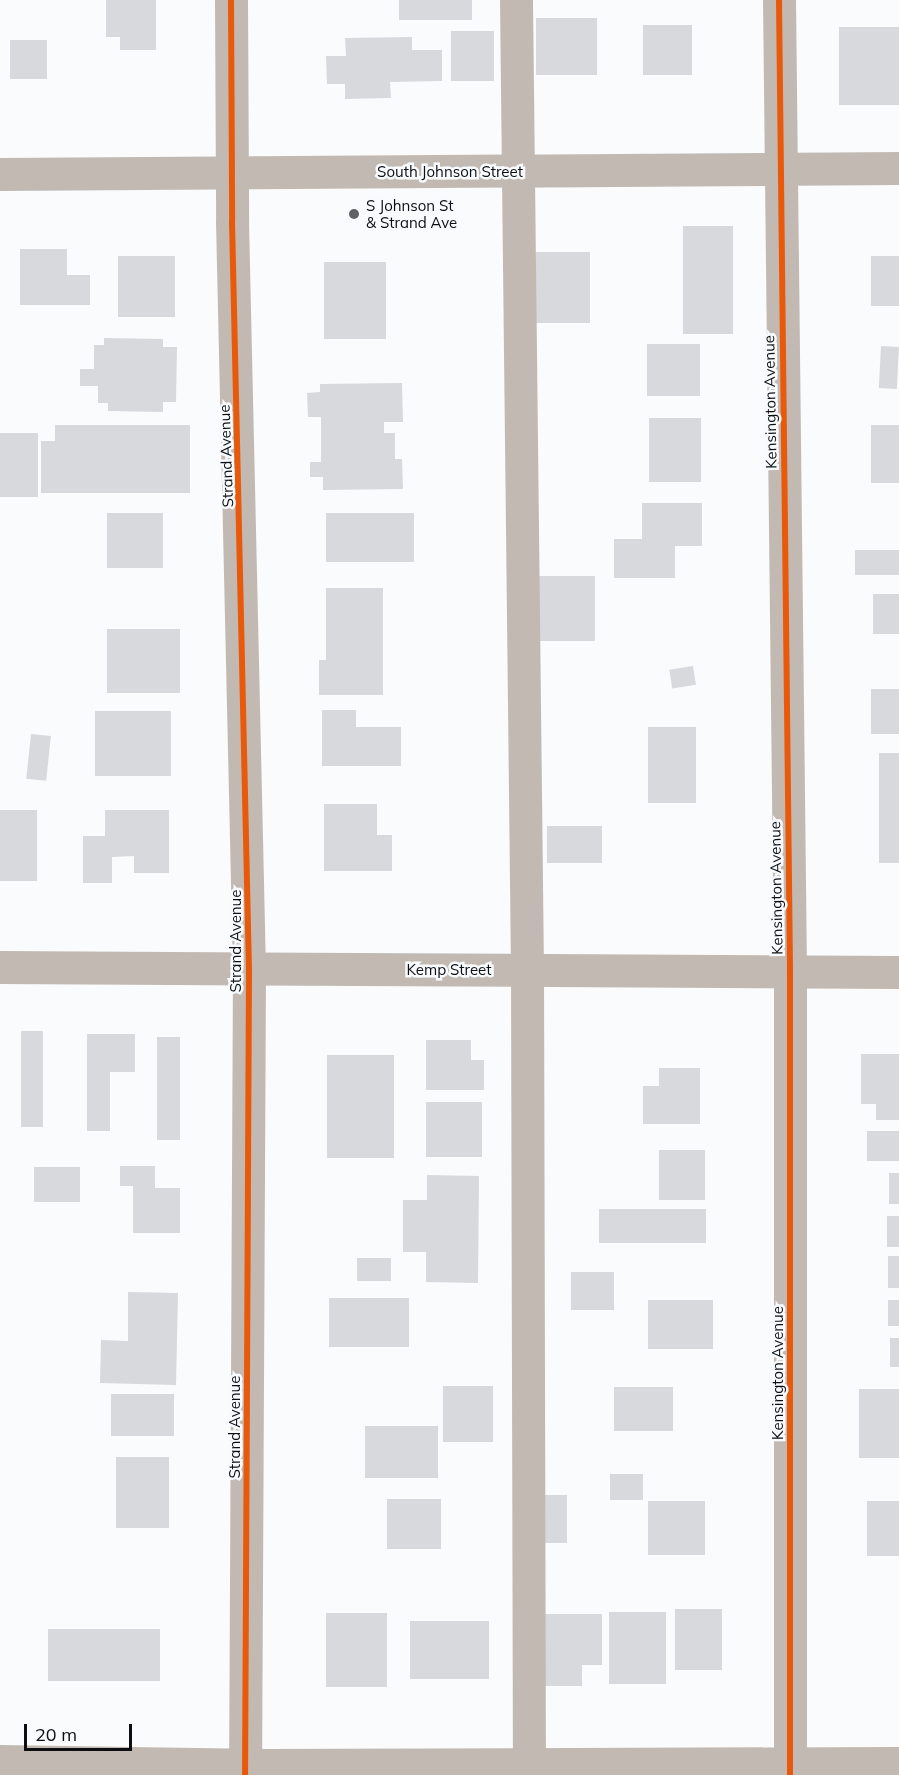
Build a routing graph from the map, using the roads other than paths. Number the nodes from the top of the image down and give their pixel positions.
1 (231, 0) edge
2 (516, 0) edge
3 (779, 0) edge
4 (899, 168) edge
5 (779, 170) junction
6 (518, 172) junction
7 (0, 174) edge
8 (232, 174) junction
9 (0, 967) edge
10 (249, 970) junction
11 (527, 970) junction
12 (790, 972) junction
13 (899, 972) edge
14 (0, 1761) edge
15 (899, 1763) edge
16 (529, 1769) edge
17 (790, 1769) edge
18 (245, 1770) edge

1 - 8 street, Strand Avenue
2 - 6 street
3 - 5 street, Kensington Avenue
4 - 5 street, South Johnson Street
5 - 6 street, South Johnson Street
5 - 12 street, Kensington Avenue
6 - 8 street, South Johnson Street
6 - 11 street
7 - 8 street, South Johnson Street
8 - 10 street, Strand Avenue
9 - 10 street, Kemp Street
10 - 11 street, Kemp Street
10 - 18 street, Strand Avenue
11 - 12 street, Kemp Street
11 - 16 street
12 - 13 street, Kemp Street
12 - 17 street, Kensington Avenue
14 - 18 street
15 - 17 street
16 - 17 street
16 - 18 street

